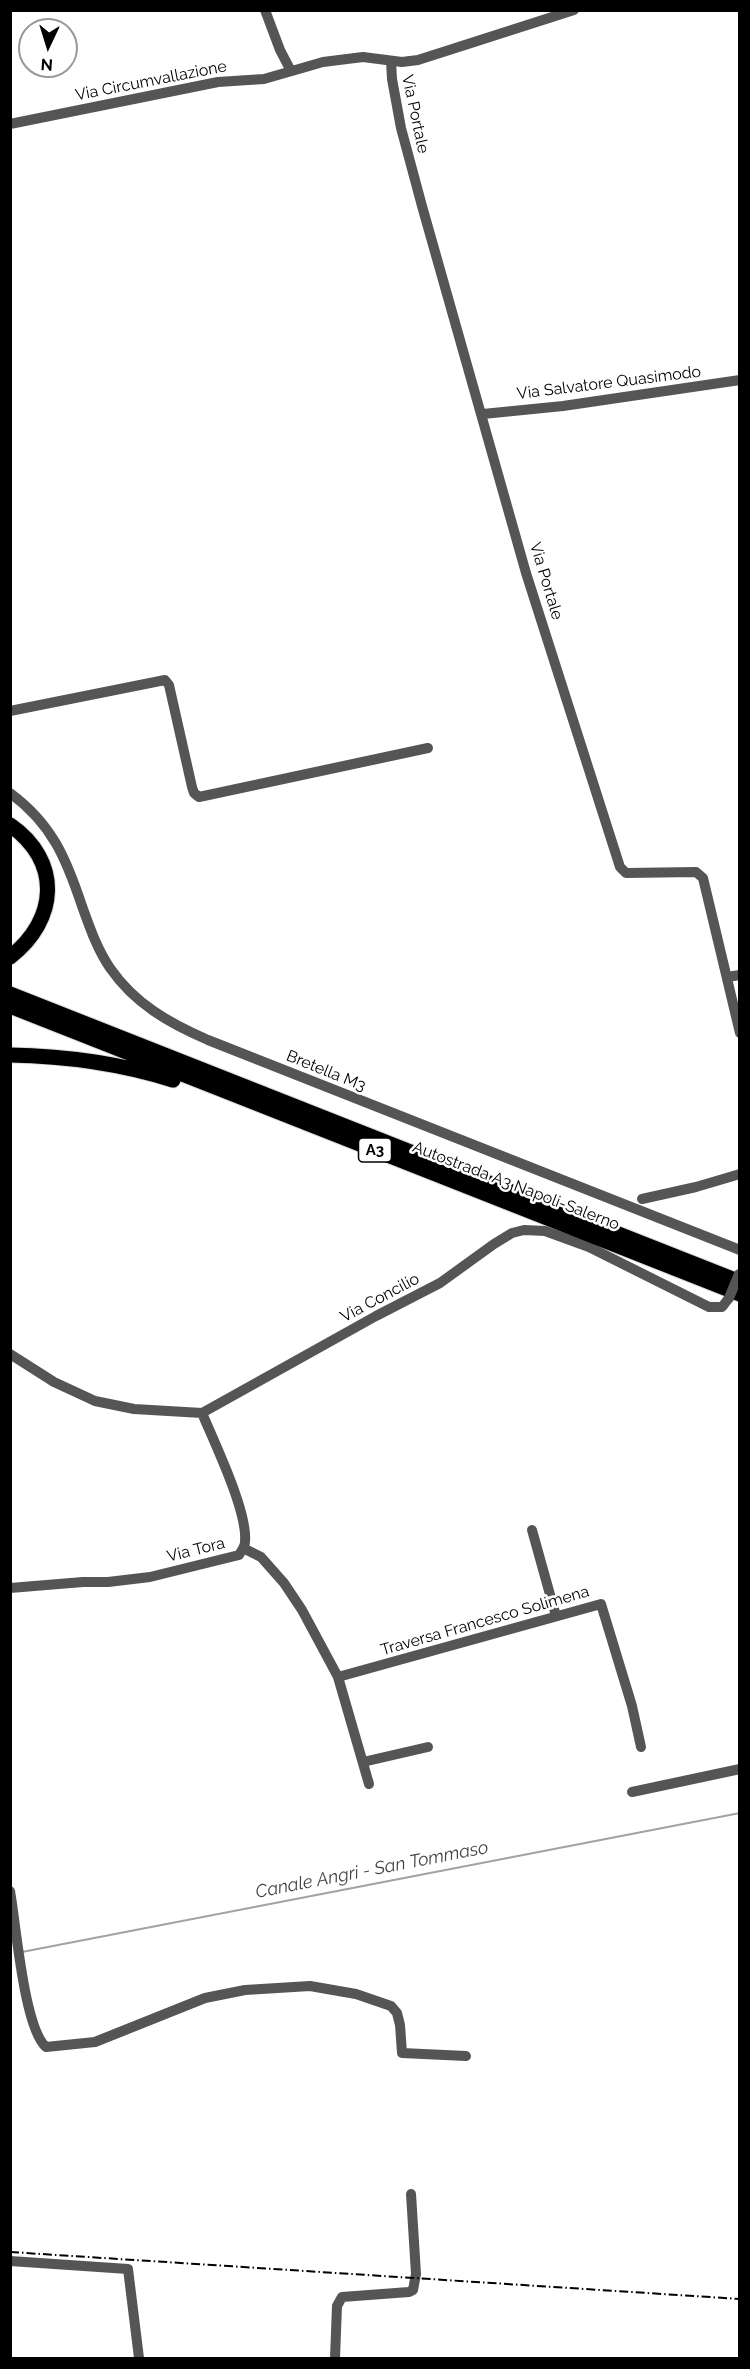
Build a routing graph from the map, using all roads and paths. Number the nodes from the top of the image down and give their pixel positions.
1 (265, 10) edge
2 (574, 10) edge
3 (558, 12) edge
4 (391, 61) junction
5 (291, 71) junction
6 (10, 124) edge
7 (740, 381) edge
8 (483, 414) junction
9 (10, 711) edge
10 (428, 748) dead end
11 (10, 793) edge
12 (10, 825) edge
13 (10, 957) edge
14 (740, 975) edge
15 (727, 977) junction
16 (10, 987) edge
17 (10, 994) edge
18 (10, 1006) edge
19 (67, 1016) junction
20 (740, 1033) edge
21 (11, 1055) edge
22 (334, 1134) junction
23 (740, 1174) edge
24 (642, 1199) dead end
25 (740, 1250) edge
26 (739, 1273) edge
27 (740, 1282) edge
28 (734, 1296) edge
29 (10, 1354) edge
30 (202, 1413) junction
31 (532, 1530) dead end
32 (243, 1548) junction
33 (10, 1588) edge
34 (556, 1616) junction
35 (338, 1677) junction
36 (428, 1747) dead end
37 (641, 1748) dead end
38 (363, 1762) junction
39 (740, 1769) edge
40 (369, 1784) dead end
41 (632, 1792) dead end
42 (10, 1891) edge
43 (466, 2056) dead end
44 (411, 2194) dead end
45 (10, 2261) edge
46 (140, 2358) edge
47 (335, 2358) edge

1 - 5 street
2 - 3 street, Via Circumvallazione
3 - 4 street, Via Circumvallazione
4 - 5 street, Via Circumvallazione
4 - 8 street, Via Portale
5 - 6 street, Via Circumvallazione
7 - 8 street, Via Salvatore Quasimodo
8 - 15 street, Via Portale
9 - 10 street
11 - 25 street, Bretella M3
12 - 13 highway
14 - 15 street
15 - 20 street, Via Portale
16 - 19 highway, A3
17 - 19 highway, Autostrada A3 Napoli-Salerno / A3
18 - 22 highway, Autostrada A3 Napoli-Salerno / A3
19 - 27 highway, Autostrada A3 Napoli-Salerno / A3
21 - 22 highway, A3
22 - 28 highway, Autostrada A3 Napoli-Salerno / A3
23 - 24 street
26 - 28 street, bridge
28 - 30 street, Via Concilio
29 - 30 street
30 - 32 street, Via Tora
31 - 34 street
32 - 33 street, Via Tora
32 - 35 street
34 - 35 street, Traversa Francesco Solimena
34 - 37 street, Traversa Francesco Solimena
35 - 38 street
36 - 38 street
38 - 40 street
39 - 41 street
42 - 43 street
44 - 47 street
45 - 46 street

